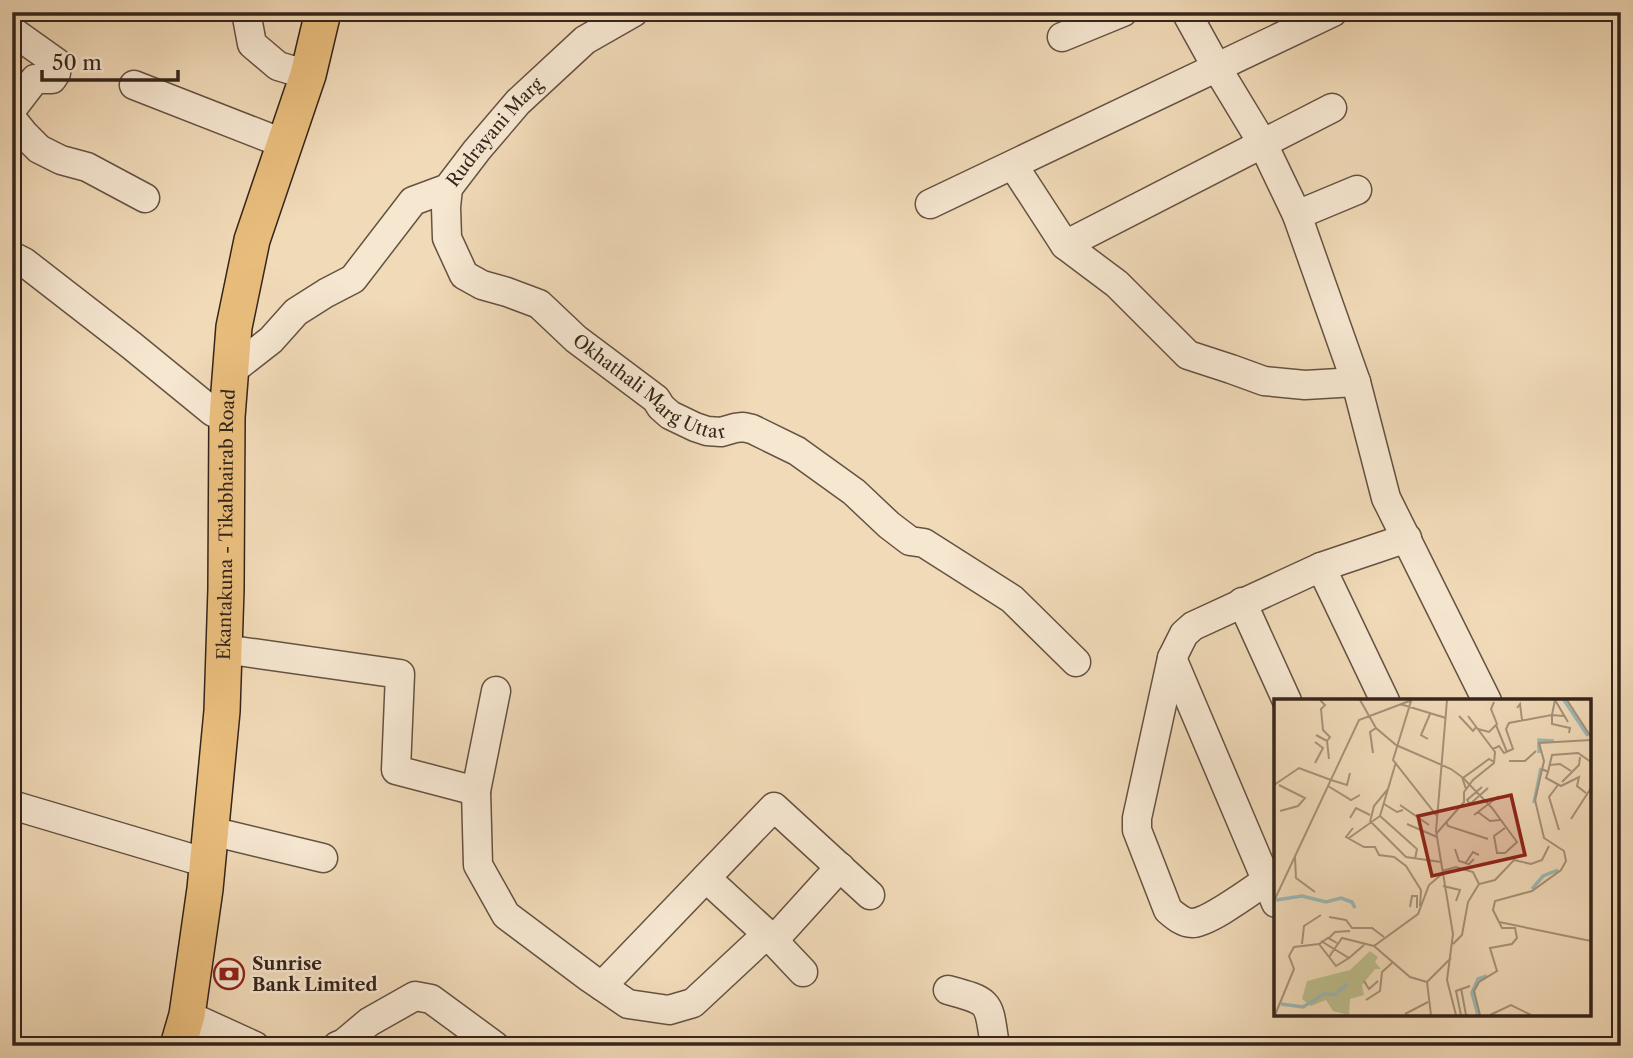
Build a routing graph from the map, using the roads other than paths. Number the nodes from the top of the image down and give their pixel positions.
1 (246, 12) edge
2 (323, 12) edge
3 (634, 12) edge
4 (1123, 12) edge
5 (1186, 12) edge
6 (1333, 12) edge
7 (12, 31) edge
8 (1062, 37) dead end
9 (1217, 68) junction
10 (308, 75) junction
11 (134, 86) dead end
12 (1332, 108) dead end
13 (12, 109) edge
14 (12, 119) edge
15 (285, 144) junction
16 (1263, 144) junction
17 (1013, 164) junction
18 (448, 188) junction
19 (1357, 190) dead end
20 (145, 198) dead end
21 (930, 204) dead end
22 (1297, 215) junction
23 (1065, 245) junction
24 (12, 256) edge
25 (230, 372) junction
26 (1356, 382) junction
27 (227, 417) junction
28 (1407, 538) junction
29 (1321, 567) junction
30 (1242, 602) junction
31 (224, 649) junction
32 (1172, 658) junction
33 (1076, 662) dead end
34 (496, 691) dead end
35 (1286, 699) edge
36 (1384, 699) edge
37 (1486, 699) edge
38 (476, 791) junction
39 (12, 805) edge
40 (209, 847) junction
41 (323, 859) dead end
42 (840, 867) junction
43 (706, 878) junction
44 (1271, 892) edge
45 (870, 895) dead end
46 (770, 937) junction
47 (803, 972) dead end
48 (602, 986) junction
49 (948, 990) dead end
50 (182, 1030) edge
51 (256, 1046) edge
52 (337, 1046) edge
53 (495, 1046) edge
54 (995, 1046) edge

1 - 10 street
2 - 10 main road, Ekantakuna - Tikabhairab Road
3 - 18 street, Rudrayani Marg
4 - 8 street
5 - 9 street
6 - 9 street
7 - 13 street
9 - 16 street
9 - 17 street
10 - 15 main road, Ekantakuna - Tikabhairab Road
11 - 15 street
12 - 16 street
14 - 20 street
15 - 25 main road, Ekantakuna - Tikabhairab Road
16 - 22 street
16 - 23 street
17 - 21 street
17 - 23 street
18 - 25 street, Rudrayani Marg
18 - 33 street, Okhathali Marg Uttar
19 - 22 street
22 - 26 street
23 - 26 street
24 - 27 street
25 - 27 main road, Ekantakuna - Tikabhairab Road
26 - 28 street
27 - 31 main road, Ekantakuna - Tikabhairab Road
28 - 29 street
28 - 37 street
29 - 30 street
29 - 36 street
30 - 32 street
30 - 35 street
31 - 38 street
31 - 40 main road, Ekantakuna - Tikabhairab Road
32 - 44 street
32 - 44 street
34 - 38 street
38 - 48 street
39 - 40 street
40 - 41 street
40 - 50 main road, Ekantakuna - Tikabhairab Road
42 - 43 street
42 - 45 street
42 - 46 street
43 - 46 street
43 - 48 street
46 - 47 street
46 - 48 street
49 - 54 street
50 - 51 street
52 - 53 street

